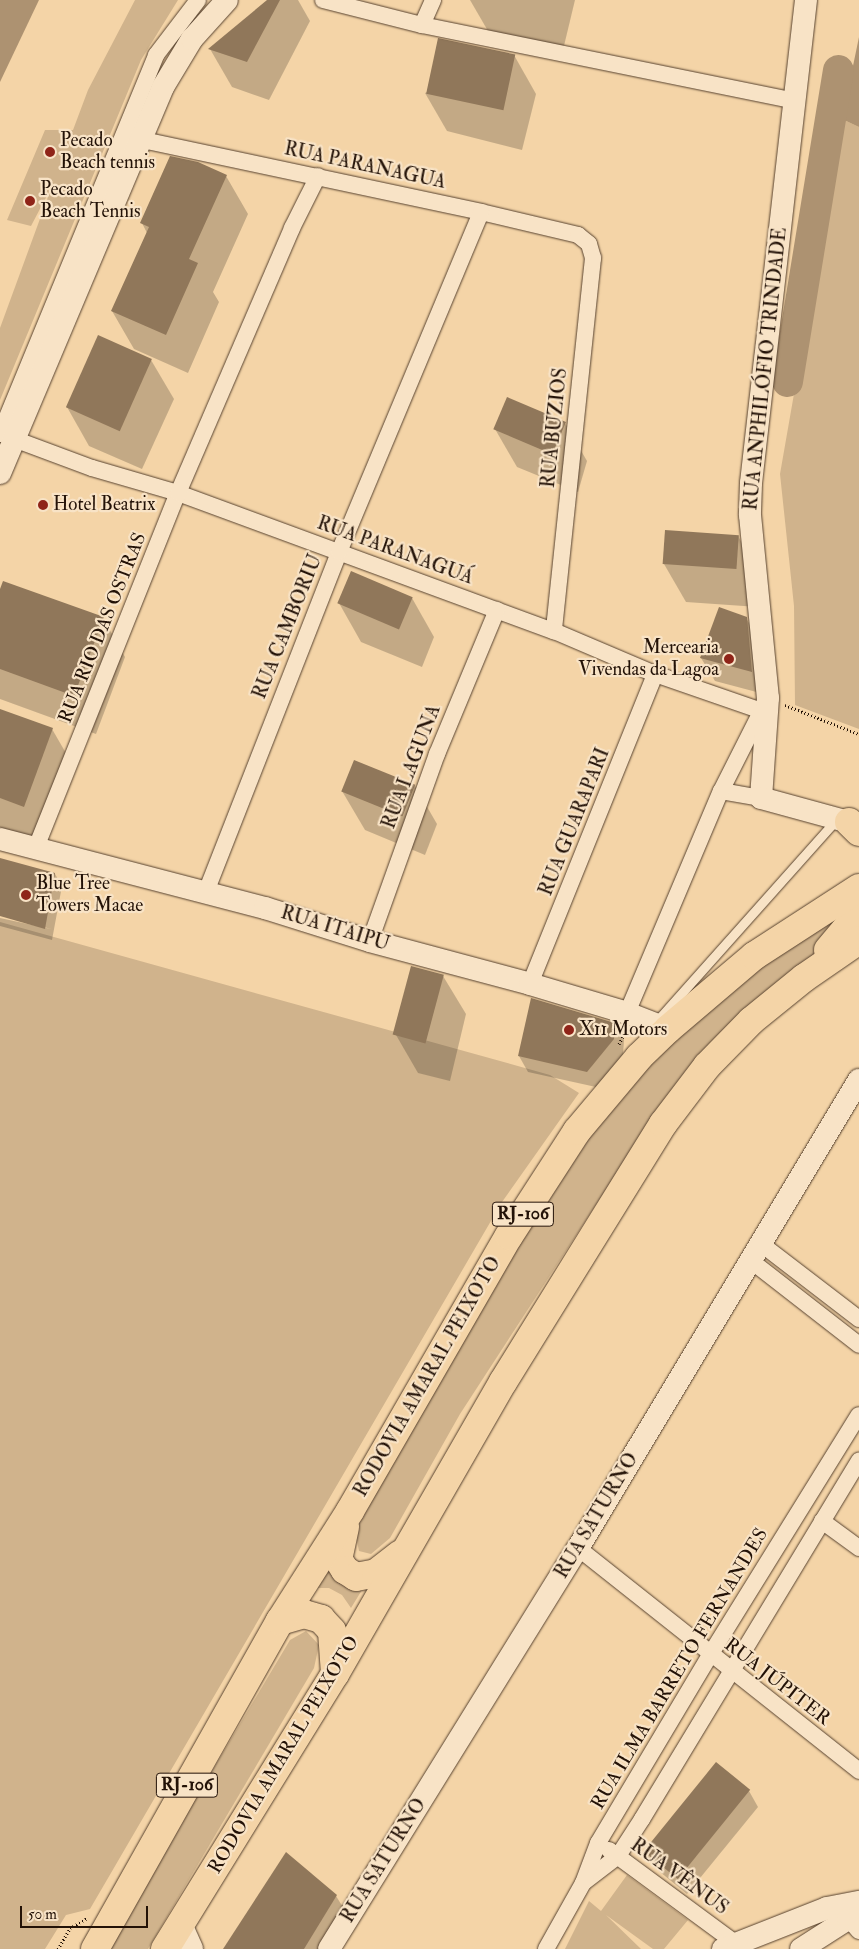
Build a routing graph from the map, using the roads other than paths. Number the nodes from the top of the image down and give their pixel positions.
1 (198, 0) edge
2 (227, 0) edge
3 (323, 0) edge
4 (433, 0) edge
5 (806, 0) edge
6 (422, 26) junction
7 (794, 101) junction
8 (143, 140) junction
9 (318, 176) junction
10 (481, 212) junction
11 (578, 235) joint
12 (7, 436) edge
13 (0, 473) edge
14 (178, 493) junction
15 (339, 552) junction
16 (497, 610) junction
17 (554, 631) junction
18 (655, 674) junction
19 (768, 703) junction
20 (721, 791) junction
21 (760, 798) junction
22 (851, 824) edge
23 (0, 839) edge
24 (35, 850) junction
25 (859, 888) edge
26 (206, 892) junction
27 (859, 912) edge
28 (859, 940) edge
29 (370, 941) junction
30 (804, 978) junction
31 (530, 984) junction
32 (625, 1018) junction
33 (661, 1027) junction
34 (859, 1080) edge
35 (755, 1251) junction
36 (859, 1319) edge
37 (859, 1345) edge
38 (859, 1415) edge
39 (859, 1460) edge
40 (350, 1511) junction
41 (822, 1521) junction
42 (407, 1548) junction
43 (578, 1548) junction
44 (859, 1548) edge
45 (280, 1621) junction
46 (710, 1655) junction
47 (731, 1671) junction
48 (335, 1674) junction
49 (859, 1771) edge
50 (598, 1844) junction
51 (618, 1856) junction
52 (584, 1883) junction
53 (853, 1913) edge
54 (790, 1923) junction
55 (182, 1924) junction
56 (729, 1946) edge
57 (95, 1949) edge
58 (165, 1949) edge
59 (192, 1949) edge
60 (329, 1949) edge
61 (546, 1949) edge
62 (804, 1949) edge

1 - 12 street
2 - 8 street
3 - 6 street
4 - 6 street
5 - 7 street, RUA ANPHILÓFIO TRINDADE
6 - 7 street
7 - 19 street, RUA ANPHILÓFIO TRINDADE
8 - 9 street, RUA PARANAGUA
8 - 12 street
9 - 10 street, RUA PARANAGUA
9 - 14 street, RUA RIO DAS OSTRAS
10 - 11 street, RUA PARANAGUA
10 - 15 street, RUA CAMBORIU
11 - 17 street, RUA BUZIOS
12 - 13 street
12 - 14 street, RUA PARANAGUÁ
14 - 15 street, RUA PARANAGUÁ
14 - 24 street, RUA RIO DAS OSTRAS
15 - 16 street, RUA PARANAGUÁ
15 - 26 street, RUA CAMBORIU
16 - 17 street, RUA PARANAGUÁ
16 - 29 street, RUA LAGUNA
17 - 18 street, RUA PARANAGUÁ
18 - 19 street, RUA PARANAGUÁ
18 - 31 street, RUA GUARAPARI
19 - 20 street
19 - 21 street, RUA ANPHILÓFIO TRINDADE
20 - 21 street
20 - 32 street
21 - 22 street
22 - 33 lane
23 - 24 street, RUA ITAIPU
24 - 26 street, RUA ITAIPU
25 - 33 highway, RODOVIA AMARAL PEIXOTO / RJ-106
26 - 29 street, RUA ITAIPU
27 - 30 highway
28 - 30 highway, RODOVIA AMARAL PEIXOTO
29 - 31 street, RUA ITAIPU
30 - 42 highway, RODOVIA AMARAL PEIXOTO
31 - 32 street, RUA ITAIPU
32 - 33 street, RUA ITAIPU
33 - 40 highway, RODOVIA AMARAL PEIXOTO / RJ-106
34 - 35 street, RUA SATURNO
35 - 36 street
35 - 37 street
35 - 43 street, RUA SATURNO
38 - 46 street, RUA ILMA BARRETO FERNANDES
39 - 41 street
40 - 42 highway
40 - 45 highway, RODOVIA AMARAL PEIXOTO / RJ-106
41 - 44 street
41 - 47 street
42 - 48 highway, RODOVIA AMARAL PEIXOTO
43 - 46 street, RUA JÚPITER
43 - 60 street, RUA SATURNO
45 - 48 highway
45 - 57 highway, RODOVIA AMARAL PEIXOTO / RJ-106
46 - 47 street, RUA JÚPITER
46 - 50 street, RUA ILMA BARRETO FERNANDES
47 - 49 street, RUA JÚPITER
47 - 51 street
48 - 55 highway, RODOVIA AMARAL PEIXOTO
50 - 51 street, RUA VÊNUS
50 - 52 street, RUA ILMA BARRETO FERNANDES
51 - 52 street
51 - 56 street, RUA VÊNUS
52 - 61 street, RUA ILMA BARRETO FERNANDES
53 - 54 street
53 - 62 street
54 - 56 street
54 - 62 street
55 - 58 highway, RODOVIA AMARAL PEIXOTO
55 - 59 street

